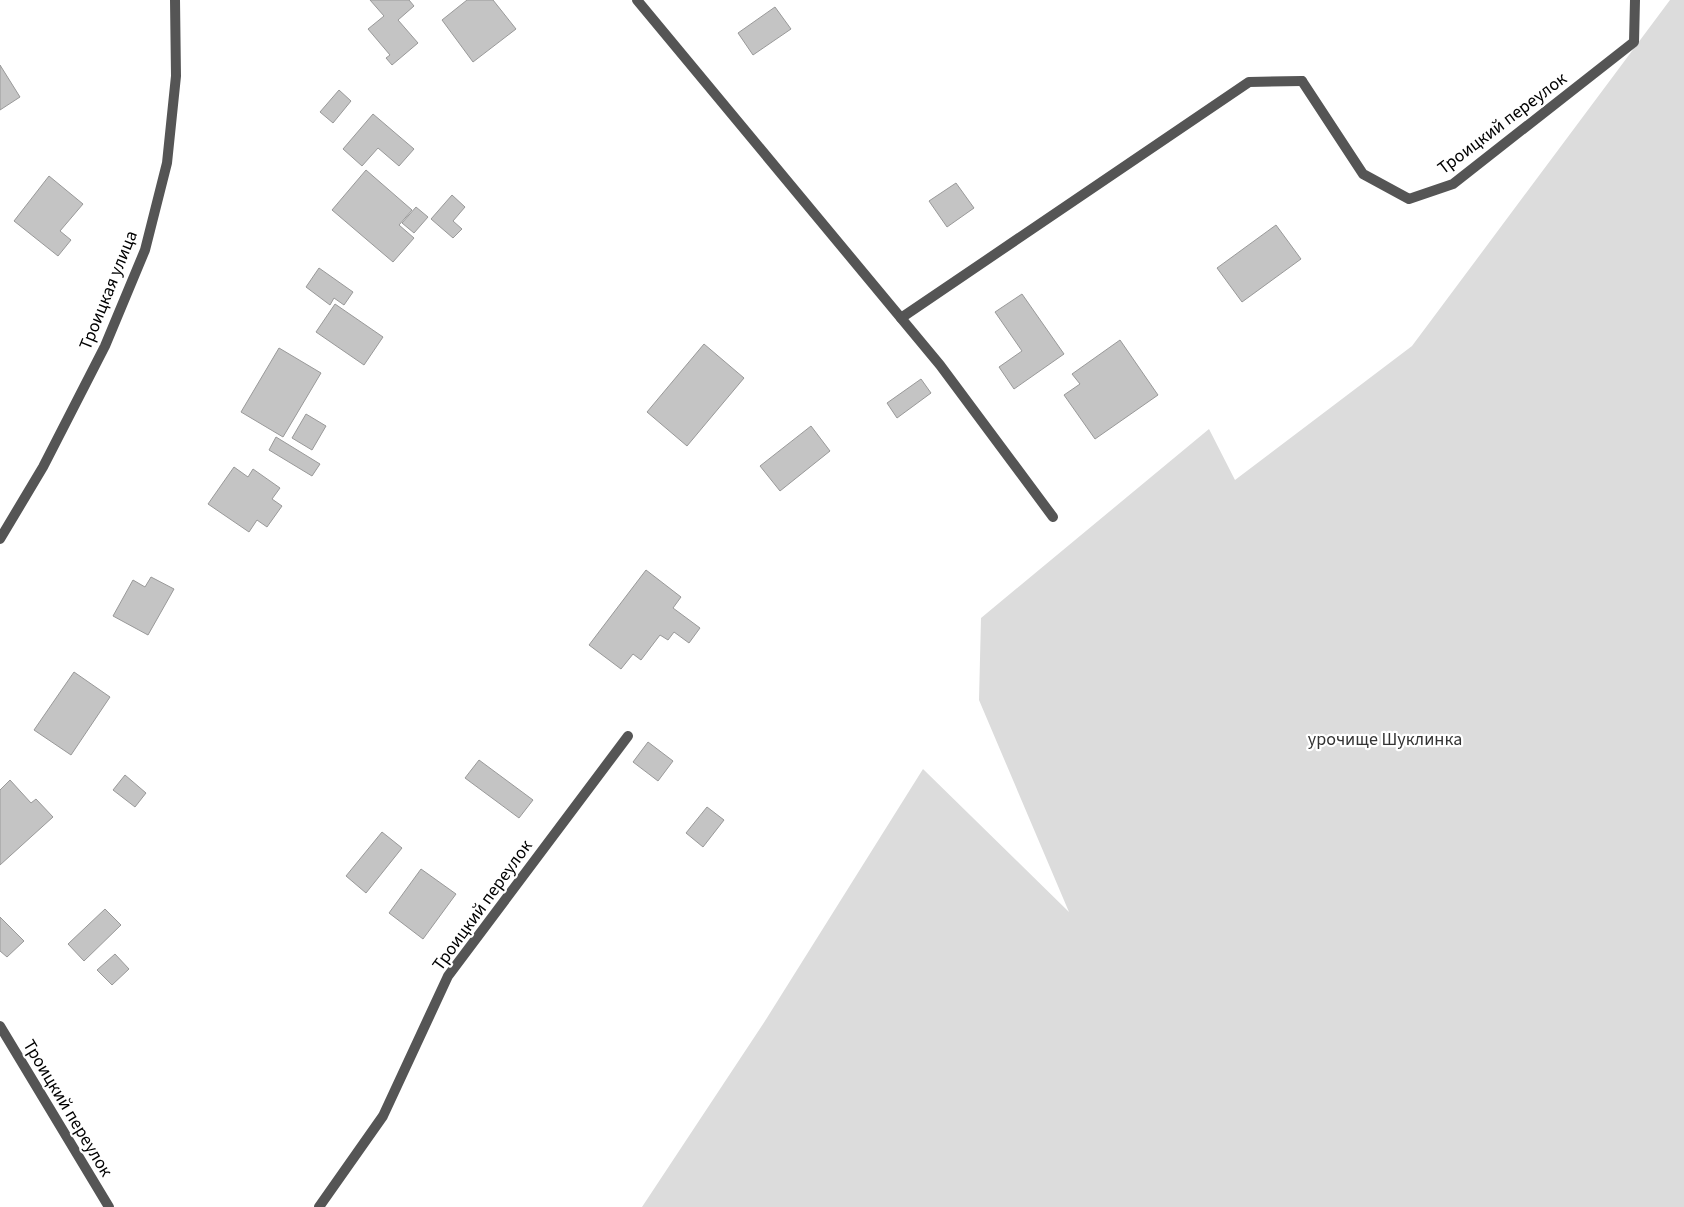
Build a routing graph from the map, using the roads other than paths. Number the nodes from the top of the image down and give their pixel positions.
1 (175, 0) edge
2 (637, 0) edge
3 (1635, 0) edge
4 (901, 318) junction
5 (1052, 517) dead end
6 (0, 539) edge
7 (628, 736) dead end
8 (0, 1026) edge
9 (109, 1207) edge
10 (319, 1207) edge

1 - 6 street, Троицкая улица
2 - 4 street
3 - 4 street, Троицкий переулок
4 - 5 street
7 - 10 street, Троицкий переулок
8 - 9 street, Троицкий переулок

